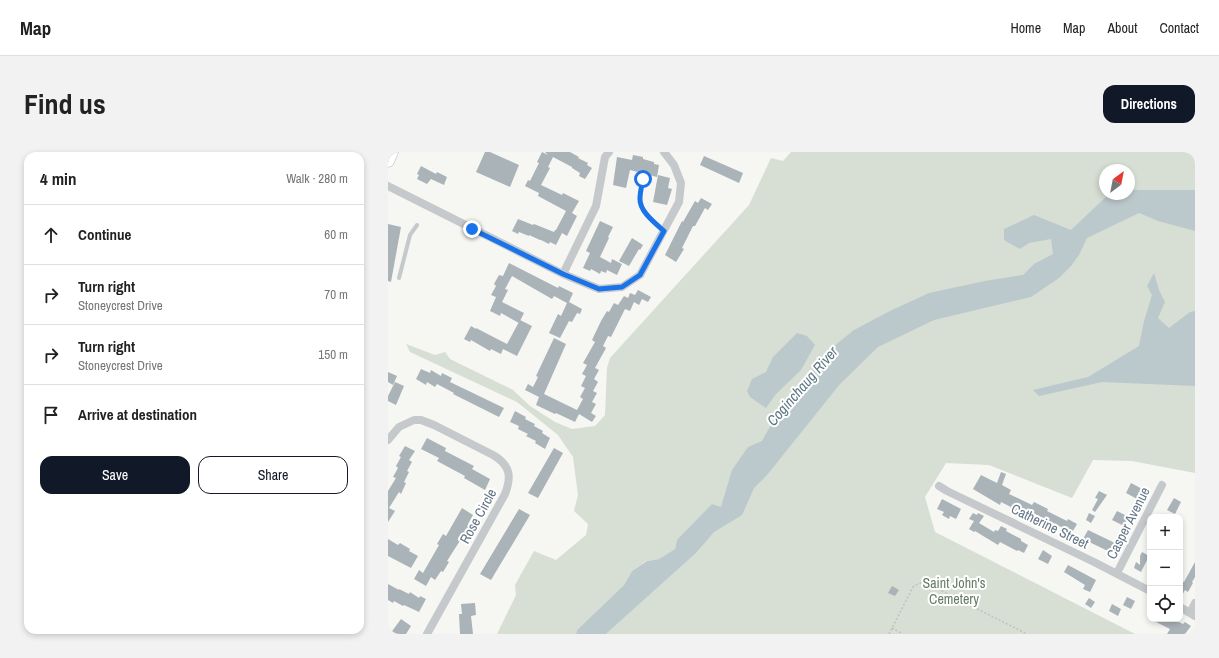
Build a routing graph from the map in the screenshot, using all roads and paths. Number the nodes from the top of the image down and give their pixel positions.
1 (392, 152) edge
2 (609, 152) edge
3 (664, 152) edge
4 (388, 161) edge
5 (643, 179) dead end
6 (388, 186) edge
7 (417, 225) dead end
8 (664, 231) junction
9 (563, 274) junction
10 (399, 278) dead end
11 (388, 440) edge
12 (1162, 485) dead end
13 (939, 486) dead end
14 (1117, 573) junction
15 (1147, 589) edge
16 (1195, 603) edge
17 (1183, 609) edge
18 (1193, 615) edge
19 (892, 628) junction
20 (427, 634) edge
21 (889, 634) edge
22 (903, 634) edge
23 (1027, 634) edge

1 - 4 main road
2 - 9 street
3 - 8 street
5 - 8 lane
6 - 9 street
7 - 10 lane
8 - 9 street
11 - 20 street, Rose Circle
12 - 14 street, Casper Avenue
13 - 14 street, Catherine Street
14 - 15 street, Catherine Street
16 - 18 street
17 - 18 street
19 - 21 path
19 - 22 path
19 - 23 path

